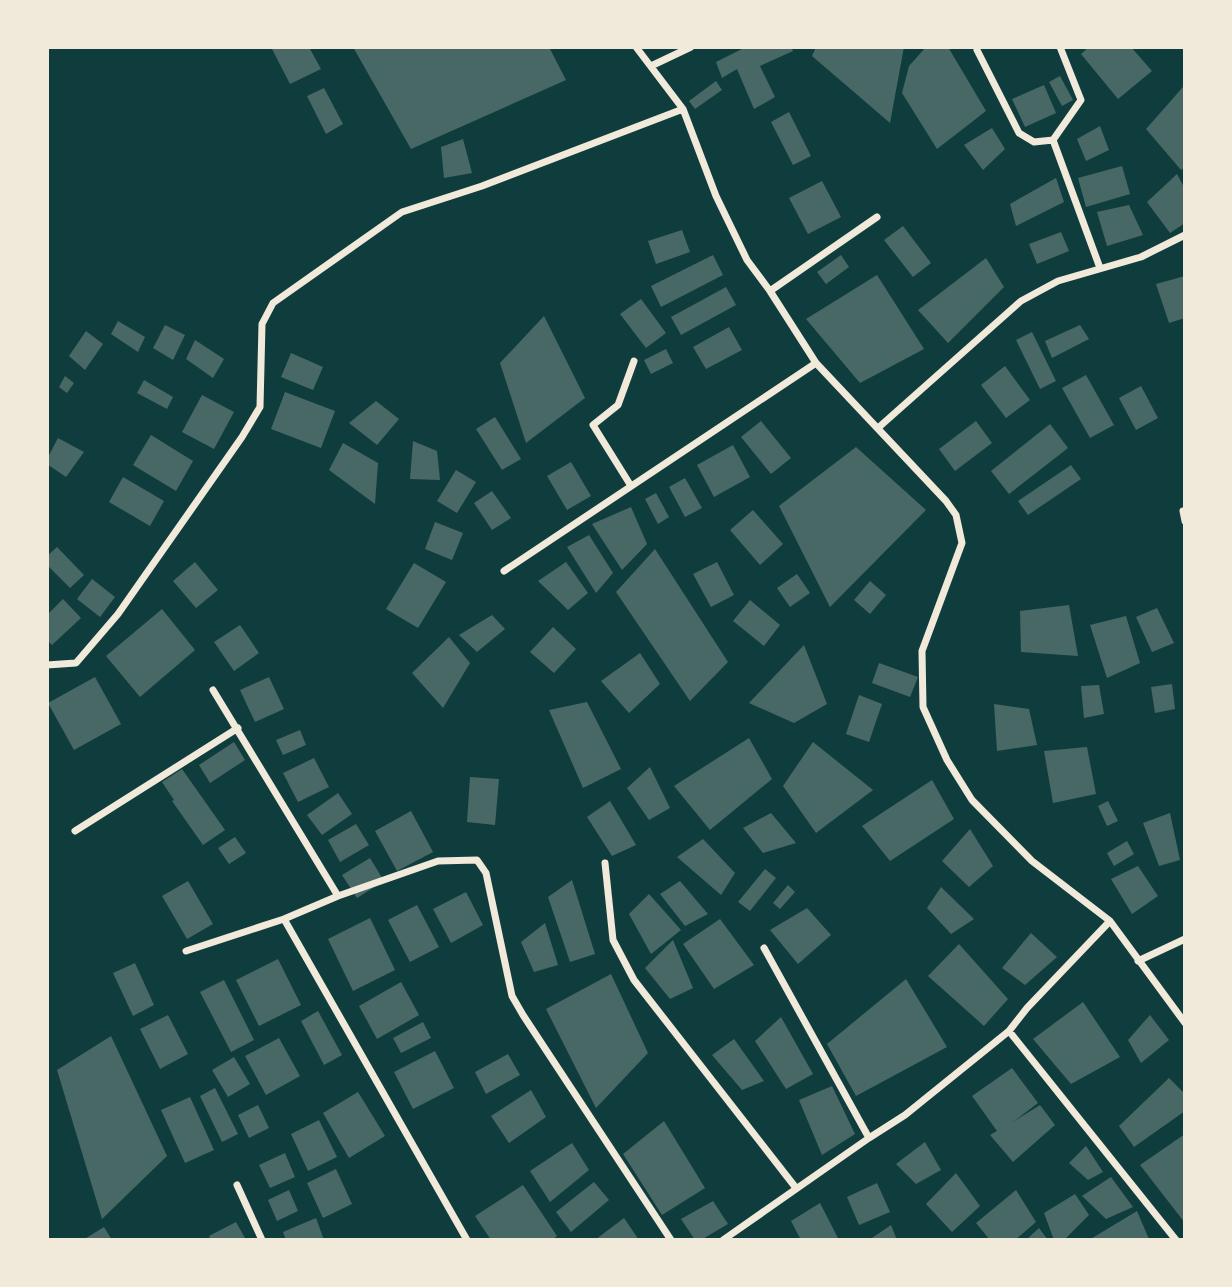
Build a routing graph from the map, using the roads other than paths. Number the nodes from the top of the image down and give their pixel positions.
1 (636, 47) edge
2 (691, 47) edge
3 (1061, 47) edge
4 (978, 50) dead end
5 (651, 66) junction
6 (683, 110) junction
7 (1053, 140) junction
8 (877, 217) dead end
9 (1185, 235) edge
10 (1100, 268) junction
11 (770, 291) junction
12 (634, 361) dead end
13 (816, 363) junction
14 (878, 428) junction
15 (631, 486) junction
16 (1183, 511) dead end
17 (1185, 521) edge
18 (504, 571) dead end
19 (47, 665) edge
20 (213, 690) dead end
21 (238, 729) junction
22 (75, 831) dead end
23 (605, 863) dead end
24 (338, 896) junction
25 (284, 919) junction
26 (1110, 921) junction
27 (1185, 939) edge
28 (764, 948) dead end
29 (186, 951) dead end
30 (1138, 961) junction
31 (1185, 1023) edge
32 (1009, 1031) junction
33 (869, 1138) junction
34 (237, 1185) dead end
35 (796, 1188) junction
36 (262, 1240) edge
37 (467, 1240) edge
38 (671, 1240) edge
39 (723, 1240) edge
40 (1176, 1240) edge

1 - 5 street
2 - 5 street
3 - 7 street
4 - 7 street
5 - 6 street
6 - 11 street
6 - 19 street
7 - 10 street
8 - 11 street
9 - 10 street
10 - 14 street
11 - 13 street
12 - 15 street
13 - 14 street
13 - 15 street
14 - 26 street
15 - 18 street
16 - 17 street
20 - 21 street
21 - 22 street
21 - 24 street
23 - 35 street
24 - 25 street
24 - 38 street
25 - 29 street
25 - 37 street
26 - 30 street
26 - 32 street
27 - 30 street
28 - 33 street
30 - 31 street
32 - 33 street
32 - 40 street
33 - 35 street
34 - 36 street
35 - 39 street

